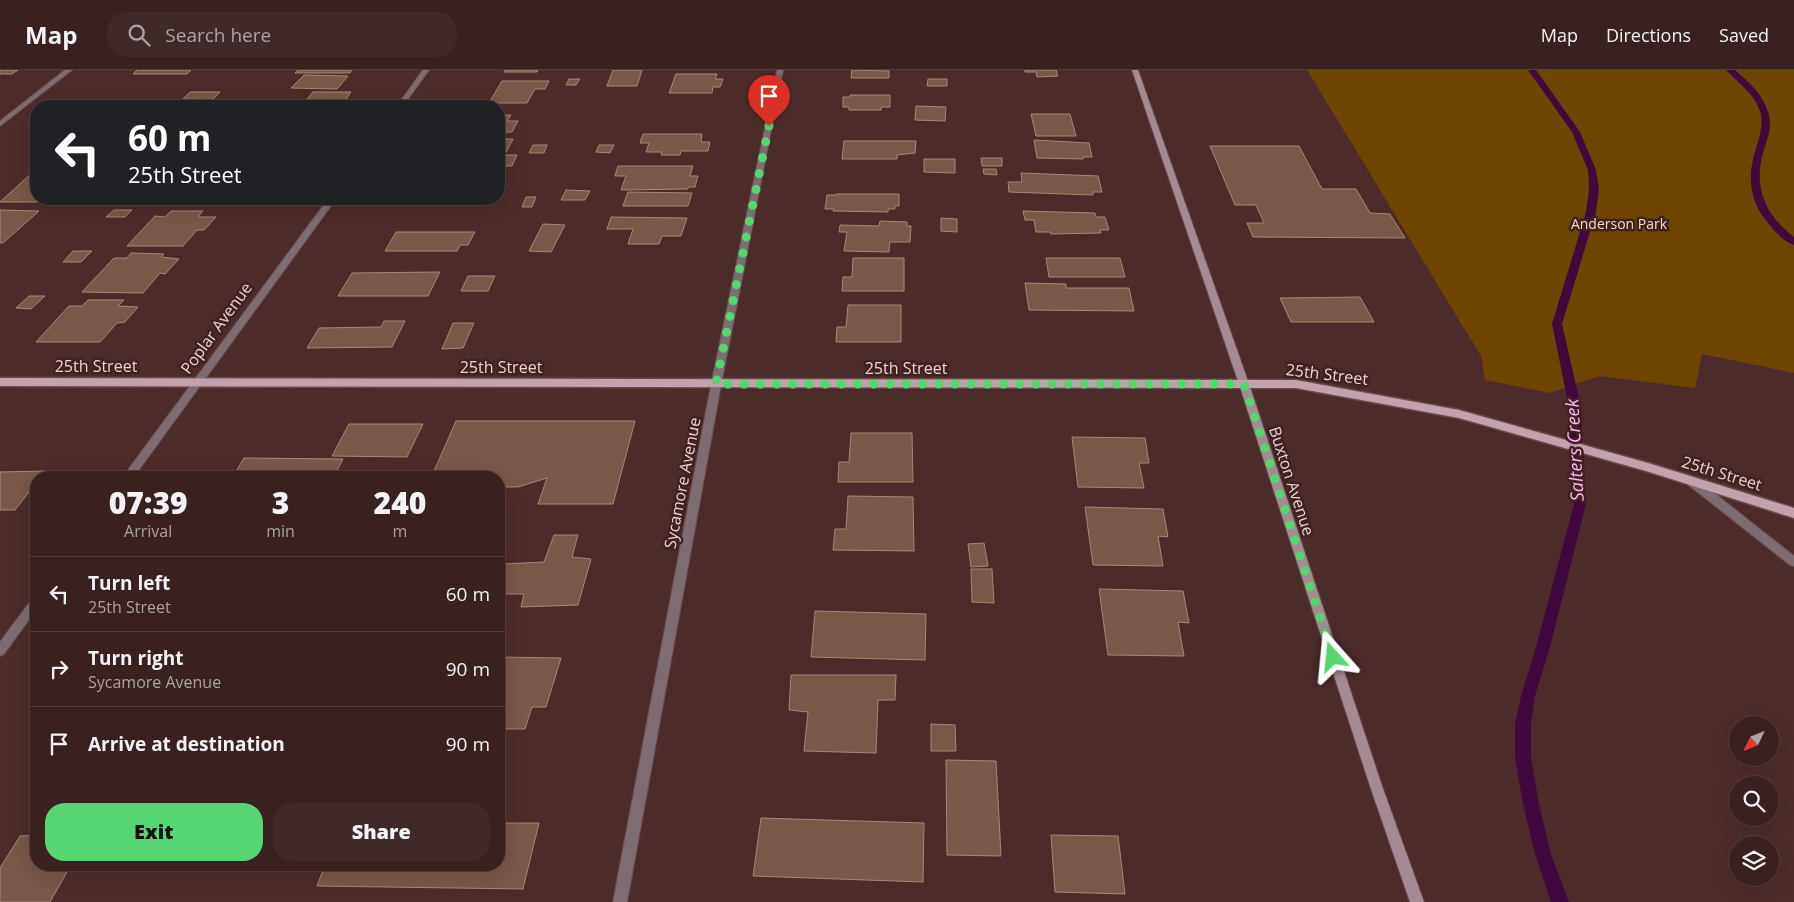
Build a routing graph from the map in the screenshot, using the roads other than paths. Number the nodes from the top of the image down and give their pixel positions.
1 (70, 70) edge
2 (426, 70) edge
3 (780, 70) edge
4 (1135, 70) edge
5 (31, 100) edge
6 (404, 100) edge
7 (30, 101) edge
8 (0, 124) edge
9 (328, 205) edge
10 (0, 382) edge
11 (197, 382) junction
12 (716, 384) junction
13 (1244, 384) junction
14 (132, 471) edge
15 (1690, 480) junction
16 (1794, 513) edge
17 (1794, 562) edge
18 (30, 610) edge
19 (0, 651) edge
20 (620, 902) edge
21 (1417, 902) edge

1 - 5 street
2 - 6 street
3 - 12 street, Sycamore Avenue
4 - 13 street, Buxton Avenue
7 - 8 street
9 - 11 street, Poplar Avenue
10 - 11 main road, 25th Street
11 - 12 main road, 25th Street
11 - 14 street, Poplar Avenue
12 - 13 main road, 25th Street
12 - 20 street, Sycamore Avenue
13 - 15 main road, 25th Street
13 - 21 street, Buxton Avenue
15 - 16 main road, 25th Street
15 - 17 street
18 - 19 street

